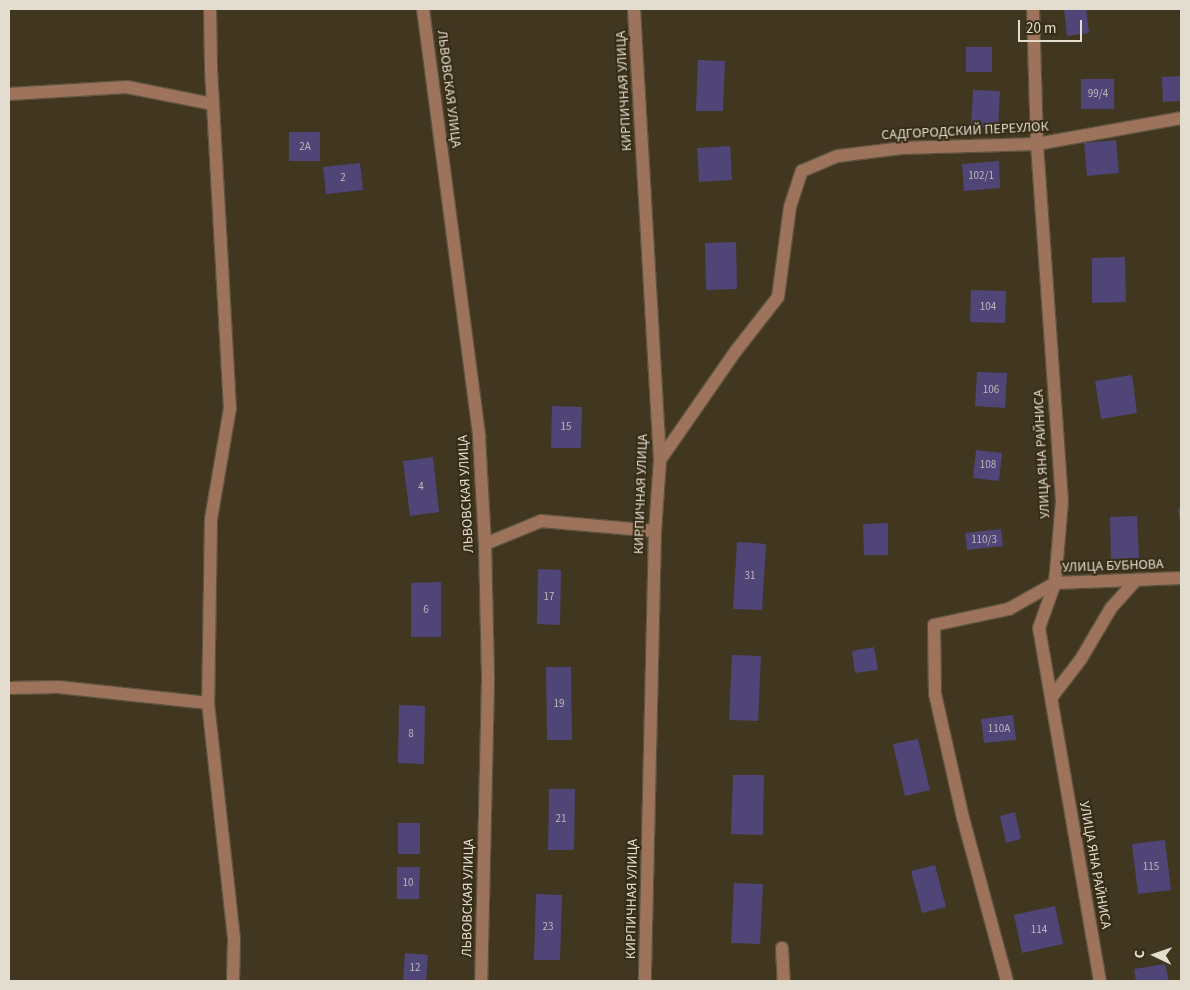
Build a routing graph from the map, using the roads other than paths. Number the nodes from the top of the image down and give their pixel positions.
1 (210, 9) edge
2 (423, 9) edge
3 (634, 9) edge
4 (1034, 9) edge
5 (9, 94) edge
6 (212, 104) junction
7 (1181, 118) edge
8 (1037, 144) junction
9 (660, 460) junction
10 (655, 531) junction
11 (485, 544) junction
12 (1181, 578) edge
13 (1136, 580) junction
14 (1055, 583) junction
15 (9, 688) edge
16 (1051, 698) junction
17 (208, 703) junction
18 (782, 948) dead end
19 (233, 981) edge
20 (481, 981) edge
21 (645, 981) edge
22 (784, 981) edge
23 (1007, 981) edge
24 (1100, 981) edge

1 - 6 street
2 - 11 street, ЛЬВОВСКАЯ УЛИЦА
3 - 9 street, КИРПИЧНАЯ УЛИЦА
4 - 8 street, УЛИЦА ЯНА РАЙНИСА
5 - 6 street
6 - 17 street
7 - 8 street, САДГОРОДСКИЙ ПЕРЕУЛОК
8 - 9 street, САДГОРОДСКИЙ ПЕРЕУЛОК
8 - 14 street, УЛИЦА ЯНА РАЙНИСА
9 - 10 street, КИРПИЧНАЯ УЛИЦА
10 - 11 street
10 - 21 street, КИРПИЧНАЯ УЛИЦА
11 - 20 street, ЛЬВОВСКАЯ УЛИЦА
12 - 13 street, УЛИЦА БУБНОВА
13 - 14 street, УЛИЦА БУБНОВА
13 - 16 street
14 - 16 street, УЛИЦА ЯНА РАЙНИСА
14 - 23 street, УЛИЦА БУБНОВА
15 - 17 street
16 - 24 street, УЛИЦА ЯНА РАЙНИСА
17 - 19 street
18 - 22 street

